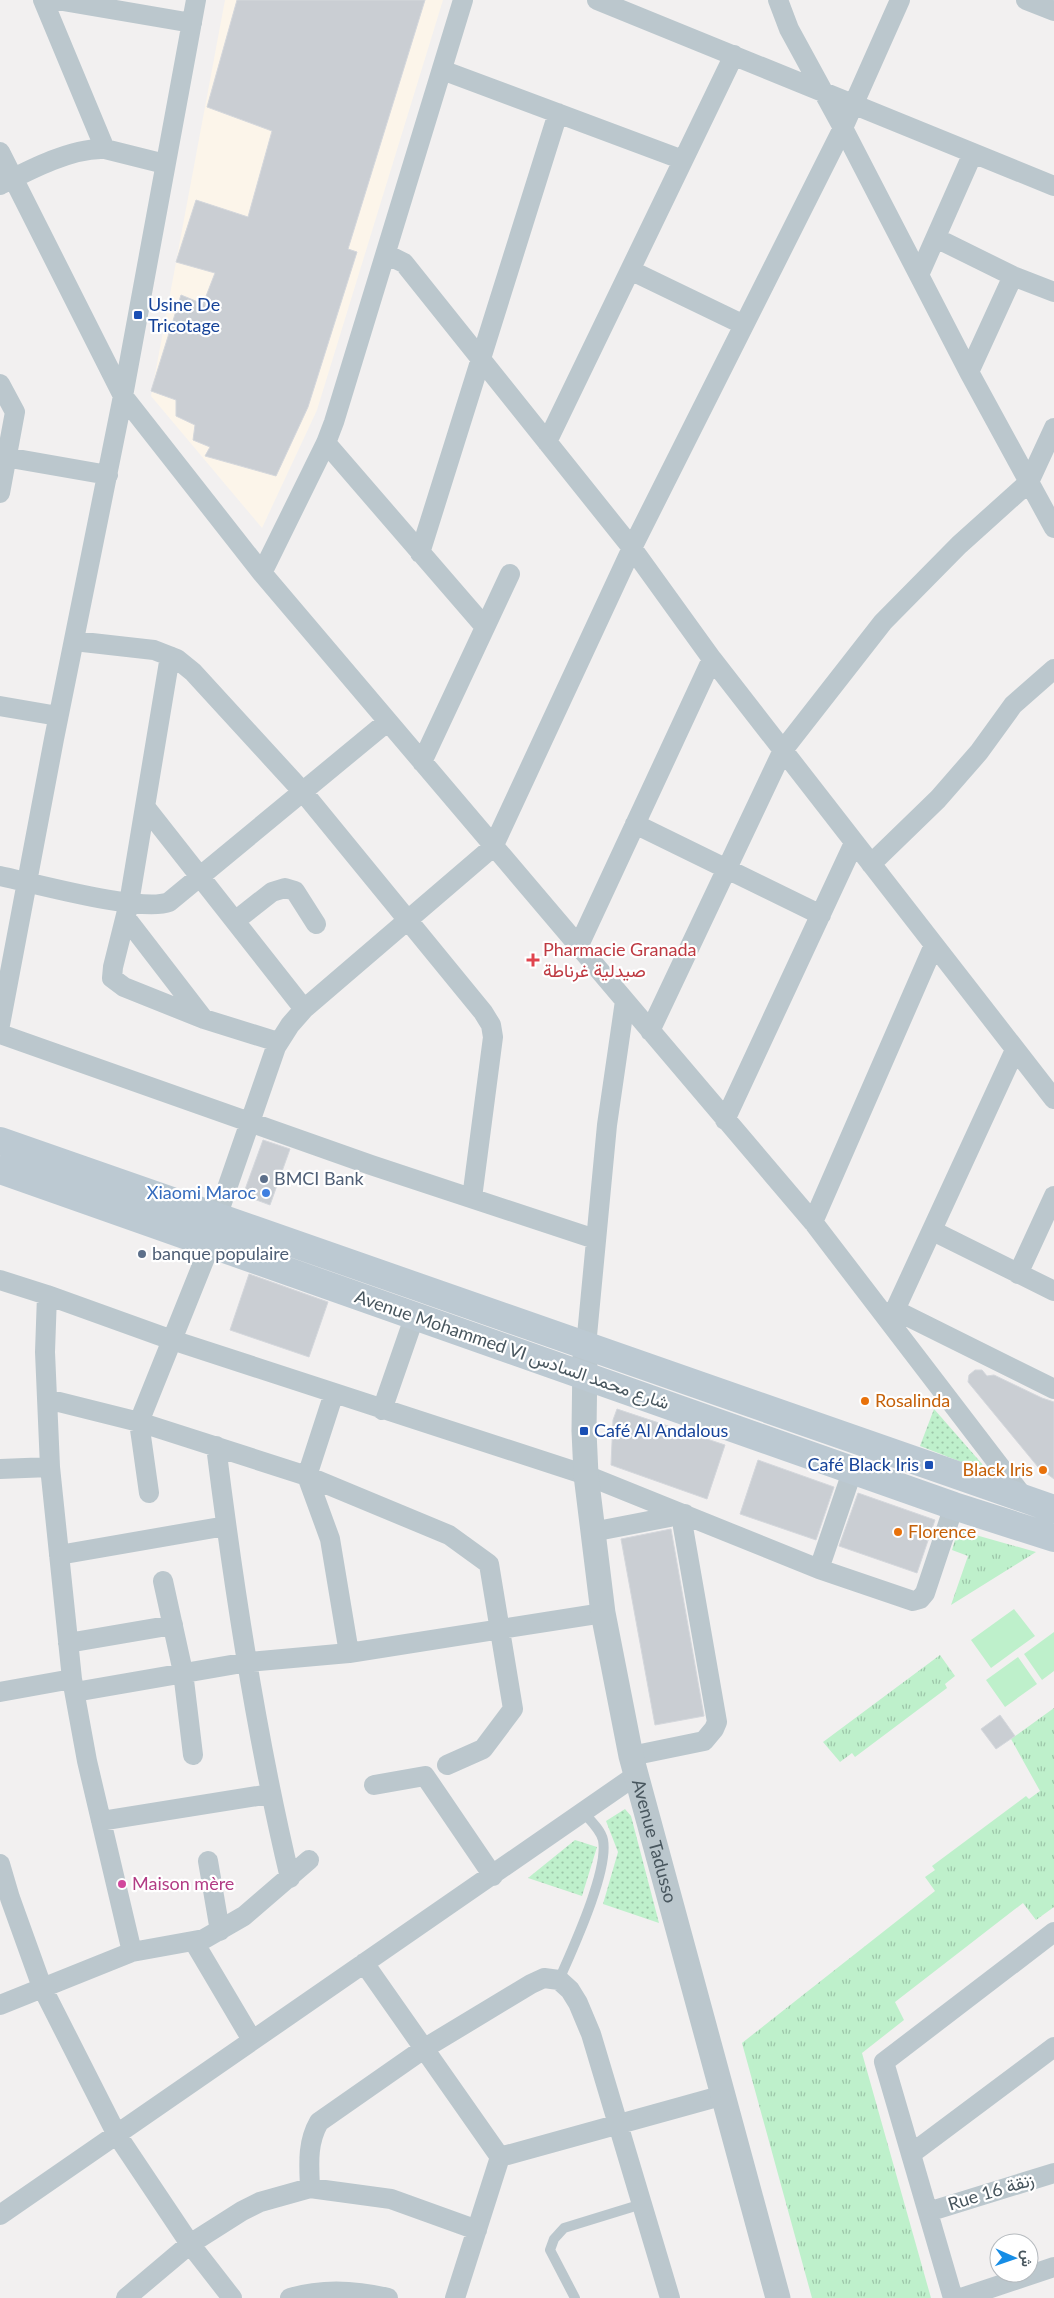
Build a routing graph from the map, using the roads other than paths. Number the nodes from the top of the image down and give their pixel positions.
1 (43, 0) edge
2 (57, 0) edge
3 (196, 0) edge
4 (463, 0) edge
5 (597, 0) edge
6 (778, 0) edge
7 (900, 0) edge
8 (1026, 0) edge
9 (95, 3) edge
10 (1054, 11) edge
11 (192, 23) junction
12 (734, 55) junction
13 (442, 70) junction
14 (822, 90) junction
15 (853, 103) junction
16 (558, 113) junction
17 (843, 128) junction
18 (105, 149) junction
19 (0, 152) edge
20 (973, 153) junction
21 (683, 160) junction
22 (165, 164) junction
23 (7, 181) edge
24 (1054, 186) edge
25 (936, 238) junction
26 (386, 254) junction
27 (630, 270) junction
28 (918, 275) junction
29 (1013, 276) junction
30 (1054, 292) edge
31 (744, 325) junction
32 (482, 360) junction
33 (968, 372) junction
34 (0, 384) edge
35 (123, 396) junction
36 (1054, 428) edge
37 (547, 442) junction
38 (326, 443) junction
39 (3, 456) edge
40 (108, 475) junction
41 (1029, 482) junction
42 (0, 493) edge
43 (1054, 528) edge
44 (632, 548) junction
45 (420, 553) junction
46 (262, 573) junction
47 (510, 574) dead end
48 (485, 628) junction
49 (74, 642) junction
50 (170, 656) junction
51 (712, 659) junction
52 (1054, 669) edge
53 (0, 706) edge
54 (58, 716) junction
55 (387, 722) junction
56 (783, 750) junction
57 (422, 762) junction
58 (303, 792) junction
59 (146, 808) junction
60 (635, 824) junction
61 (854, 843) junction
62 (493, 846) junction
63 (871, 864) junction
64 (726, 869) junction
65 (199, 875) junction
66 (0, 876) edge
67 (27, 882) junction
68 (128, 911) junction
69 (821, 915) junction
70 (235, 921) junction
71 (408, 922) junction
72 (316, 924) dead end
73 (579, 945) junction
74 (934, 945) junction
75 (625, 1001) junction
76 (304, 1009) junction
77 (204, 1019) junction
78 (0, 1025) edge
79 (650, 1031) junction
80 (0, 1034) edge
81 (278, 1042) junction
82 (1016, 1050) junction
83 (1054, 1099) edge
84 (725, 1120) junction
85 (249, 1121) junction
86 (0, 1141) edge
87 (0, 1170) edge
88 (1054, 1196) edge
89 (472, 1198) junction
90 (217, 1217) junction
91 (813, 1222) junction
92 (933, 1232) junction
93 (595, 1239) junction
94 (211, 1244) junction
95 (1018, 1274) junction
96 (0, 1280) edge
97 (1054, 1291) edge
98 (47, 1295) junction
99 (889, 1312) junction
100 (415, 1315) junction
101 (172, 1340) junction
102 (586, 1346) junction
103 (584, 1375) junction
104 (1054, 1389) edge
105 (334, 1393) junction
106 (47, 1399) junction
107 (382, 1410) junction
108 (139, 1422) junction
109 (216, 1446) junction
110 (50, 1468) junction
111 (0, 1469) edge
112 (853, 1469) junction
113 (586, 1475) junction
114 (307, 1476) junction
115 (149, 1493) dead end
116 (1025, 1499) junction
117 (954, 1506) junction
118 (1054, 1509) edge
119 (684, 1514) junction
120 (226, 1526) junction
121 (592, 1532) junction
122 (1054, 1538) edge
123 (59, 1555) junction
124 (819, 1569) junction
125 (163, 1581) dead end
126 (603, 1612) junction
127 (173, 1625) junction
128 (500, 1630) junction
129 (68, 1643) junction
130 (349, 1653) junction
131 (248, 1662) junction
132 (183, 1672) junction
133 (74, 1686) junction
134 (0, 1692) edge
135 (194, 1755) dead end
136 (448, 1765) dead end
137 (633, 1766) junction
138 (374, 1785) dead end
139 (270, 1794) junction
140 (583, 1812) junction
141 (101, 1821) junction
142 (309, 1860) dead end
143 (208, 1861) dead end
144 (0, 1864) edge
145 (493, 1876) junction
146 (290, 1878) junction
147 (220, 1931) junction
148 (1054, 1932) edge
149 (194, 1942) junction
150 (132, 1952) junction
151 (364, 1963) junction
152 (559, 1980) junction
153 (42, 1987) junction
154 (0, 2005) edge
155 (252, 2040) junction
156 (1054, 2047) edge
157 (426, 2048) junction
158 (724, 2095) junction
159 (619, 2125) junction
160 (117, 2135) junction
161 (911, 2154) junction
162 (500, 2157) junction
163 (1054, 2173) edge
164 (310, 2188) junction
165 (642, 2204) junction
166 (928, 2212) junction
167 (0, 2215) edge
168 (477, 2230) junction
169 (190, 2244) junction
170 (1054, 2267) edge
171 (126, 2298) edge
172 (232, 2298) edge
173 (290, 2298) edge
174 (388, 2298) edge
175 (455, 2298) edge
176 (575, 2298) edge
177 (670, 2298) edge
178 (778, 2298) edge
179 (952, 2298) edge
180 (961, 2298) edge

1 - 18 street
2 - 9 street
3 - 11 street
4 - 13 street
5 - 12 street
6 - 14 street
7 - 15 street
8 - 10 street
9 - 11 street
11 - 22 street
12 - 14 street
12 - 21 street
13 - 16 street
13 - 26 street
14 - 15 street
14 - 17 street
15 - 17 street
15 - 20 street
16 - 21 street
16 - 32 street
17 - 28 street
17 - 31 street
18 - 22 street
18 - 23 street
19 - 23 street
20 - 24 street
20 - 25 street
21 - 27 street
22 - 35 street
23 - 35 street
25 - 28 street
25 - 29 street
26 - 32 street
26 - 38 street
27 - 31 street
27 - 37 street
28 - 33 street
29 - 30 street
29 - 33 street
31 - 44 street
32 - 37 street
32 - 45 street
33 - 41 street
34 - 39 street
35 - 40 street
35 - 46 street
36 - 41 street
37 - 44 street
38 - 45 street
38 - 46 street
39 - 40 street
39 - 42 street
40 - 49 street
41 - 43 street
41 - 56 street
44 - 51 street
44 - 62 street
45 - 48 street
46 - 55 street
47 - 48 street
48 - 57 street
49 - 50 street
49 - 54 street
50 - 58 street
50 - 59 street
51 - 56 street
51 - 60 street
52 - 63 street
53 - 54 street
54 - 67 street
55 - 57 street
55 - 58 street
56 - 61 street
56 - 64 street
57 - 62 street
58 - 65 street
58 - 71 street
59 - 65 street
59 - 68 street
60 - 64 street
60 - 73 street
61 - 63 street
61 - 69 street
62 - 71 street
62 - 73 street
63 - 74 street
64 - 69 street
64 - 79 street
65 - 68 street
65 - 70 street
66 - 67 street
67 - 68 street
67 - 78 street
68 - 77 street
68 - 77 street
69 - 84 street
70 - 72 street
70 - 76 street
71 - 76 street
71 - 89 street
73 - 75 street
74 - 82 street
74 - 91 street
75 - 79 street
75 - 93 street
76 - 81 street
77 - 81 street
79 - 84 street
80 - 85 street
81 - 85 street
82 - 83 street
82 - 92 street
84 - 91 street
85 - 89 street
85 - 90 street
86 - 90 main road, Avenue Mohammed VI شارع محمد السادس
87 - 94 main road, Avenue Mohammed VI شارع محمد السادس
88 - 95 street
89 - 93 street
90 - 102 main road, Avenue Mohammed VI شارع محمد السادس
91 - 99 street
92 - 95 street
92 - 99 street
93 - 102 street
94 - 100 main road, Avenue Mohammed VI شارع محمد السادس
94 - 101 street
95 - 97 street
96 - 98 street
98 - 101 street
98 - 106 street
99 - 104 street
99 - 116 street
100 - 103 main road, Avenue Mohammed VI شارع محمد السادس
100 - 107 street
101 - 105 street
101 - 108 street
102 - 103 street, Avenue Tadusso
102 - 116 main road, Avenue Mohammed VI شارع محمد السادس
103 - 112 main road, Avenue Mohammed VI شارع محمد السادس
103 - 113 street, Avenue Tadusso
105 - 107 street
105 - 114 street
106 - 108 street
106 - 110 street
107 - 113 street
108 - 109 street
108 - 115 street
109 - 114 street
109 - 120 street
110 - 111 street
110 - 123 street
112 - 117 main road, Avenue Mohammed VI شارع محمد السادس
112 - 124 street
113 - 119 street
113 - 121 street, Avenue Tadusso
114 - 128 street
114 - 130 street
116 - 118 main road, Avenue Mohammed VI شارع محمد السادس
117 - 122 main road, Avenue Mohammed VI شارع محمد السادس
117 - 124 street
119 - 121 street
119 - 124 street
119 - 137 street
120 - 123 street
120 - 131 street
121 - 126 street, Avenue Tadusso
123 - 129 street
125 - 127 street
126 - 128 street
126 - 137 street, Avenue Tadusso
127 - 129 street
127 - 132 street
128 - 130 street
128 - 136 street
129 - 133 street
130 - 131 street
131 - 132 street
131 - 139 street
132 - 133 street
132 - 135 street
133 - 134 street
133 - 141 street
137 - 140 street
137 - 158 street, Avenue Tadusso
138 - 145 street
139 - 141 street
139 - 146 street
140 - 145 street
140 - 152 lane
141 - 150 street
142 - 146 street
143 - 147 street
144 - 153 street
145 - 151 street
146 - 147 street
147 - 149 street
148 - 161 street
149 - 150 street
149 - 155 street
150 - 153 street
151 - 155 street
151 - 157 street
152 - 157 street
152 - 159 street
153 - 154 street
153 - 160 street
155 - 160 street
156 - 161 street
157 - 162 street
157 - 164 street
158 - 159 street
158 - 178 street, Avenue Tadusso
159 - 162 street
159 - 165 street
160 - 167 street
160 - 169 street
161 - 166 street
162 - 168 street
163 - 166 street, Rue 16 زنقة
164 - 168 street
164 - 169 street
165 - 176 lane
165 - 177 street
166 - 179 street
168 - 175 street
169 - 171 street
169 - 172 street
170 - 180 street
173 - 174 street

